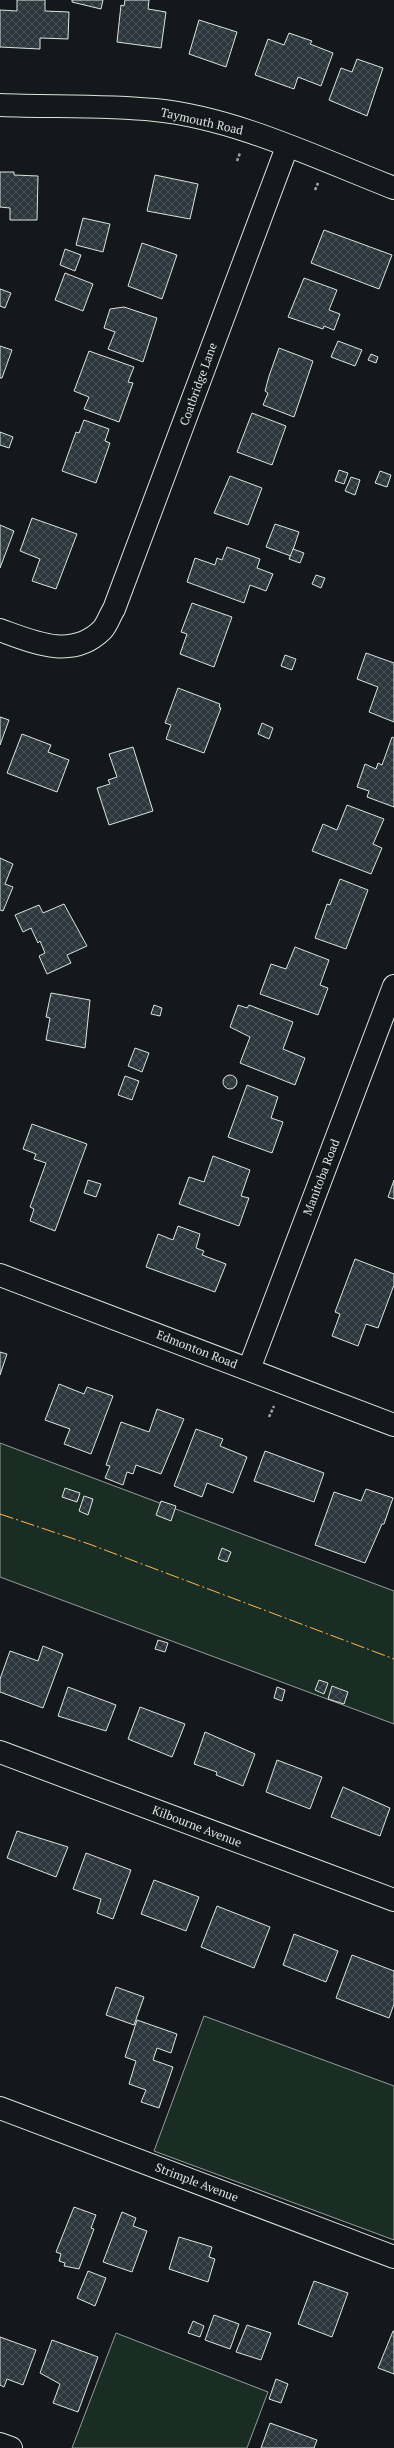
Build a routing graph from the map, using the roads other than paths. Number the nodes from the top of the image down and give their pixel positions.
1 (0, 105) edge
2 (287, 147) junction
3 (394, 188) edge
4 (0, 630) edge
5 (394, 986) edge
6 (0, 1276) edge
7 (249, 1369) junction
8 (394, 1425) edge
9 (0, 1752) edge
10 (394, 1900) edge
11 (0, 2108) edge
12 (394, 2257) edge
13 (0, 2444) edge
14 (11, 2448) edge

1 - 2 street, Taymouth Road
2 - 3 street, Taymouth Road
2 - 4 street, Coatbridge Lane
5 - 7 street, Manitoba Road
6 - 7 street, Edmonton Road
7 - 8 street, Edmonton Road
9 - 10 street, Kilbourne Avenue
11 - 12 street, Strimple Avenue
13 - 14 street

